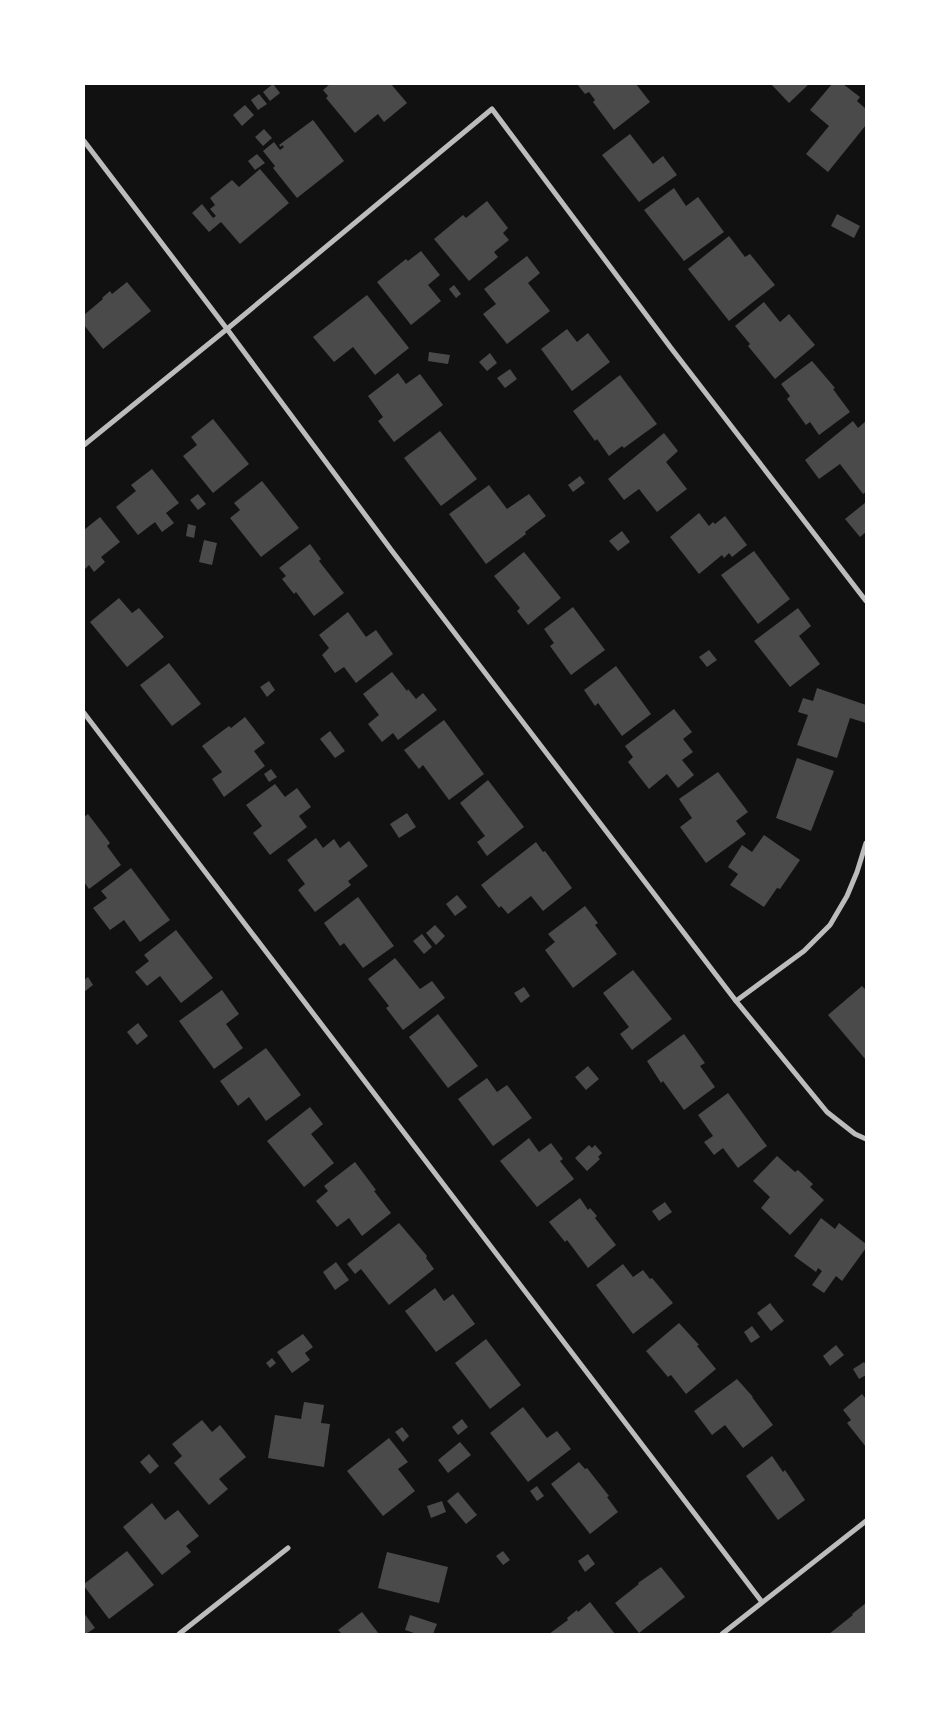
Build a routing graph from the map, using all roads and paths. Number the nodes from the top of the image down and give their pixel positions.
1 (84, 142) edge
2 (227, 329) junction
3 (84, 445) edge
4 (866, 601) edge
5 (84, 713) edge
6 (866, 843) edge
7 (736, 1002) junction
8 (866, 1139) edge
9 (866, 1521) edge
10 (288, 1548) dead end
11 (762, 1602) junction
12 (179, 1634) edge
13 (722, 1634) edge

1 - 2 street
2 - 3 street
2 - 4 street
2 - 7 street
5 - 11 street
6 - 7 street
7 - 8 street
9 - 11 street
10 - 12 street
11 - 13 street

